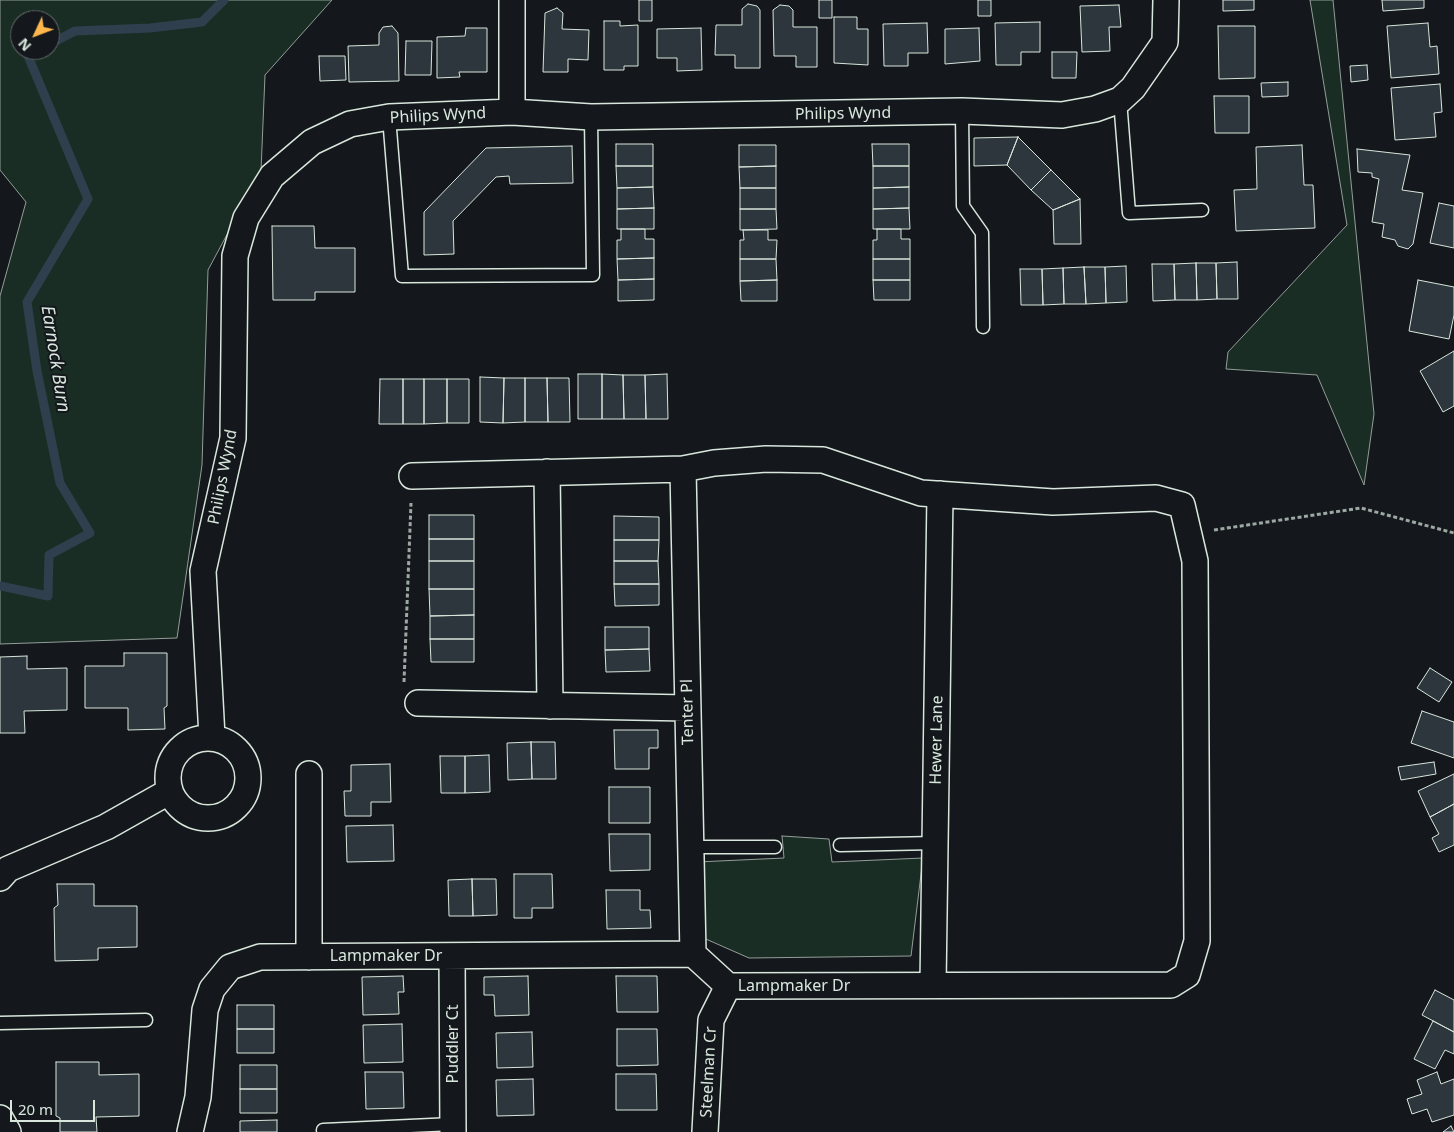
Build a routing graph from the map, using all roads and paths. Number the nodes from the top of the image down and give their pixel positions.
1 (512, 0) edge
2 (1166, 0) edge
3 (1120, 100) junction
4 (962, 111) junction
5 (512, 112) junction
6 (389, 117) junction
7 (591, 117) junction
8 (1202, 210) dead end
9 (983, 327) dead end
10 (683, 469) junction
11 (547, 472) junction
12 (412, 476) joint
13 (940, 494) junction
14 (1454, 533) edge
15 (1189, 534) junction
16 (418, 703) joint
17 (550, 706) junction
18 (688, 708) junction
19 (212, 737) junction
20 (309, 774) dead end
21 (170, 791) junction
22 (936, 843) junction
23 (840, 845) dead end
24 (691, 847) junction
25 (775, 847) dead end
26 (0, 878) edge
27 (693, 954) junction
28 (452, 956) junction
29 (309, 957) junction
30 (728, 986) junction
31 (933, 986) junction
32 (146, 1020) dead end
33 (0, 1023) edge
34 (0, 1118) edge
35 (453, 1128) edge
36 (192, 1130) edge
37 (323, 1130) dead end
38 (8, 1132) edge
39 (705, 1132) edge

1 - 5 street
2 - 3 street, Philips Wynd
3 - 4 street, Philips Wynd
3 - 8 lane
4 - 7 street, Philips Wynd
4 - 9 lane
5 - 6 street, Philips Wynd
5 - 7 street, Philips Wynd
6 - 7 lane
6 - 19 street, Philips Wynd
10 - 11 street
10 - 13 street
10 - 18 street, Tenter Pl
11 - 12 street
11 - 17 street
12 - 16 path
13 - 15 street
13 - 22 street, Hewer Lane
14 - 15 path
15 - 31 street, Lampmaker Dr
16 - 17 street
17 - 18 street
18 - 24 street, Tenter Pl
19 - 21 street
19 - 21 street
20 - 29 street, Lampmaker Dr
21 - 26 street
22 - 23 lane
22 - 31 street, Hewer Lane
24 - 25 lane
24 - 27 street, Tenter Pl
27 - 28 street, Lampmaker Dr
27 - 30 street, Lampmaker Dr
28 - 29 street, Lampmaker Dr
28 - 35 street, Puddler Ct
29 - 36 street, Lampmaker Dr
30 - 31 street, Lampmaker Dr
30 - 39 street, Steelman Cr
32 - 33 lane
34 - 38 street
35 - 37 lane

